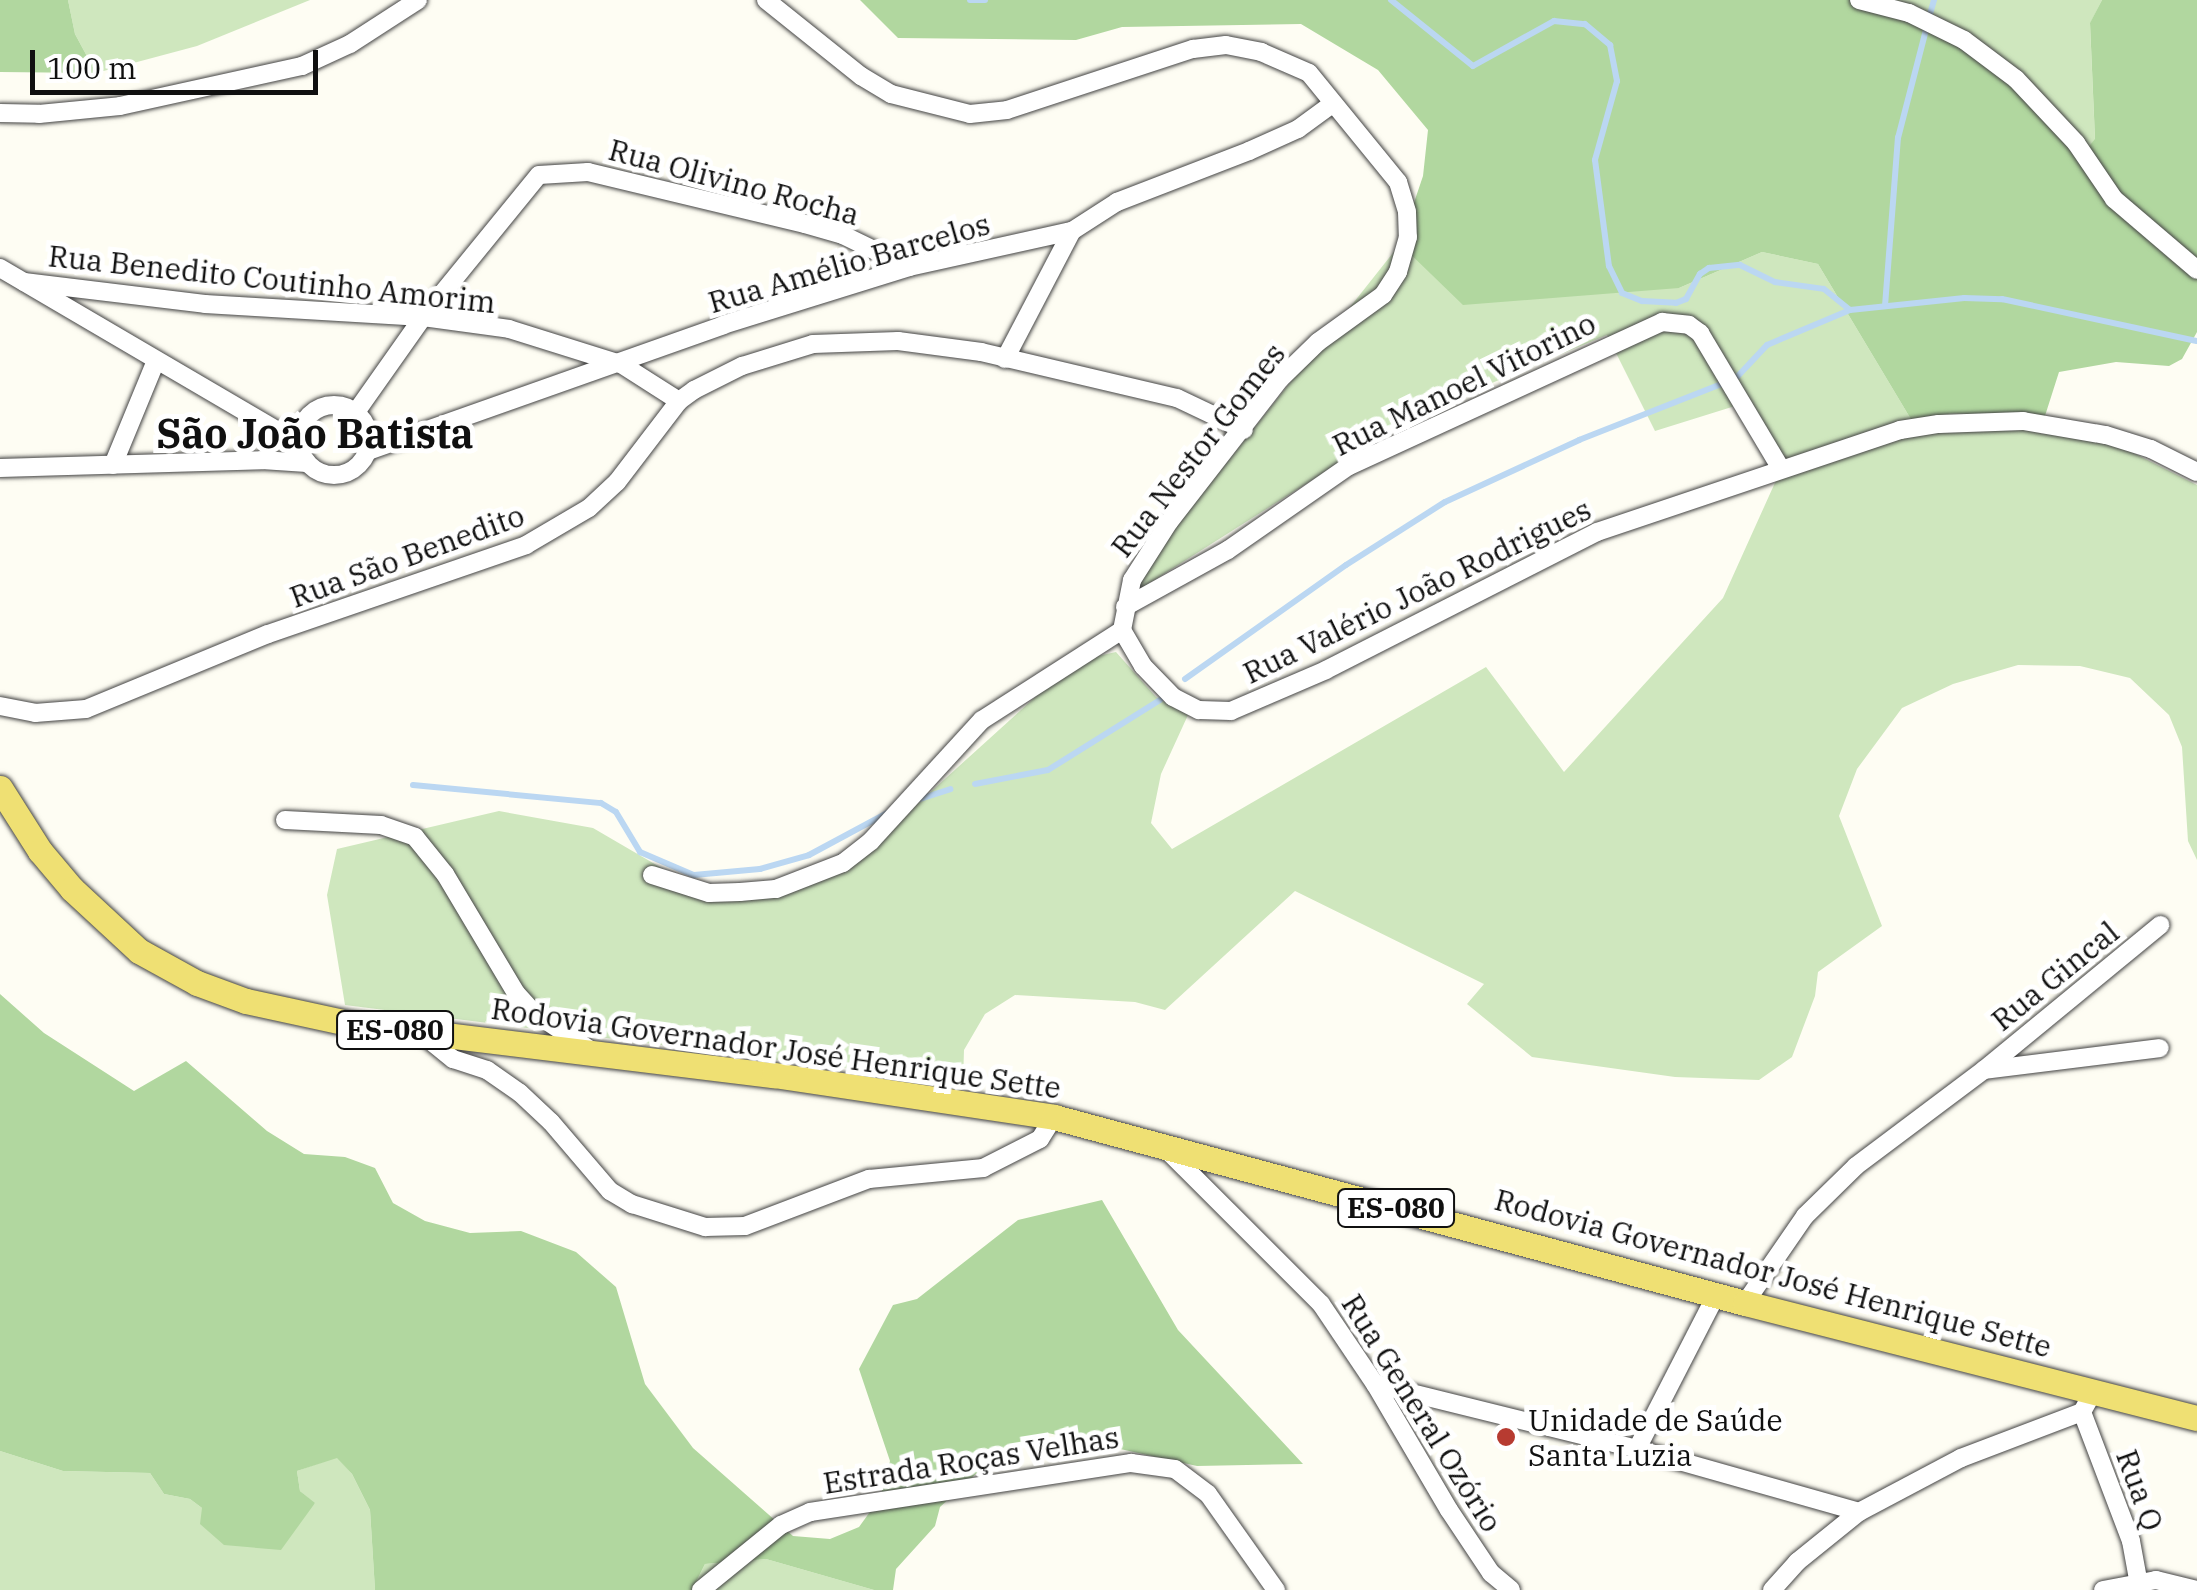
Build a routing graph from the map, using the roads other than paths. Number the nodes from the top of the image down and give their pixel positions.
1 (418, 0) edge
2 (766, 0) edge
3 (1860, 0) edge
4 (1332, 104) junction
5 (0, 114) edge
6 (1072, 232) junction
7 (0, 268) edge
8 (909, 268) junction
9 (2197, 270) edge
10 (24, 282) junction
11 (424, 317) junction
12 (1005, 359) junction
13 (155, 363) junction
14 (621, 364) junction
15 (679, 401) junction
16 (356, 412) junction
17 (1244, 430) junction
18 (368, 452) junction
19 (303, 454) junction
20 (2194, 464) edge
21 (113, 466) junction
22 (0, 468) edge
23 (1781, 469) junction
24 (1125, 607) junction
25 (1122, 630) junction
26 (0, 706) edge
27 (0, 788) edge
28 (285, 820) dead end
29 (652, 874) dead end
30 (2160, 926) dead end
31 (422, 1034) junction
32 (2160, 1048) dead end
33 (597, 1054) junction
34 (1984, 1070) junction
35 (1054, 1117) junction
36 (1156, 1141) junction
37 (1716, 1294) junction
38 (1745, 1303) junction
39 (1375, 1384) junction
40 (2088, 1401) junction
41 (2197, 1418) edge
42 (1637, 1450) junction
43 (1859, 1512) junction
44 (2140, 1585) edge
45 (701, 1590) edge
46 (1276, 1590) edge
47 (1511, 1590) edge
48 (1772, 1590) edge
49 (2103, 1590) edge
50 (2197, 1590) edge

1 - 5 street
2 - 4 street, Rua Nestor Gomes
3 - 9 street
4 - 6 street, Rua Amélio Barcelos
4 - 17 street, Rua Nestor Gomes
6 - 8 street, Rua Amélio Barcelos
6 - 12 street
7 - 10 street
8 - 11 street, Rua Olivino Rocha
8 - 14 street, Rua Amélio Barcelos
10 - 11 street, Rua Benedito Coutinho Amorim
10 - 13 street
11 - 14 street, Rua Benedito Coutinho Amorim
11 - 16 street, Rua Olivino Rocha
12 - 15 street, Rua São Benedito
12 - 17 street, Rua São Benedito
13 - 19 street
13 - 21 street
14 - 15 street, Rua Benedito Coutinho Amorim
14 - 18 street, Rua Amélio Barcelos
15 - 26 street, Rua São Benedito
16 - 18 street
16 - 19 street
17 - 24 street, Rua Nestor Gomes
18 - 19 street
19 - 21 street
20 - 23 street, Rua Valério João Rodrigues
21 - 22 street
23 - 24 street, Rua Manoel Vitorino
23 - 25 street, Rua Valério João Rodrigues
24 - 25 street, Rua Nestor Gomes
25 - 29 street
27 - 31 main road, Rodovia Governador José Henrique Sette / ES-080
28 - 33 street
30 - 34 street, Rua Gincal
31 - 33 main road, Rodovia Governador José Henrique Sette / ES-080
31 - 35 street
32 - 34 street
33 - 35 main road, Rodovia Governador José Henrique Sette / ES-080
34 - 38 street, Rua Gincal
35 - 36 main road, Rodovia Governador José Henrique Sette / ES-080
36 - 37 main road, Rodovia Governador José Henrique Sette / ES-080
36 - 39 street, Rua General Ozório
37 - 38 main road, Rodovia Governador José Henrique Sette / ES-080
37 - 42 street
38 - 40 main road, Rodovia Governador José Henrique Sette / ES-080
39 - 42 street
39 - 47 street, Rua General Ozório
40 - 41 main road, Rodovia Governador José Henrique Sette / ES-080
40 - 43 street
40 - 44 street, Rua Q
42 - 43 street
43 - 48 street
44 - 49 street
44 - 50 street
45 - 46 street, Estrada Roças Velhas

